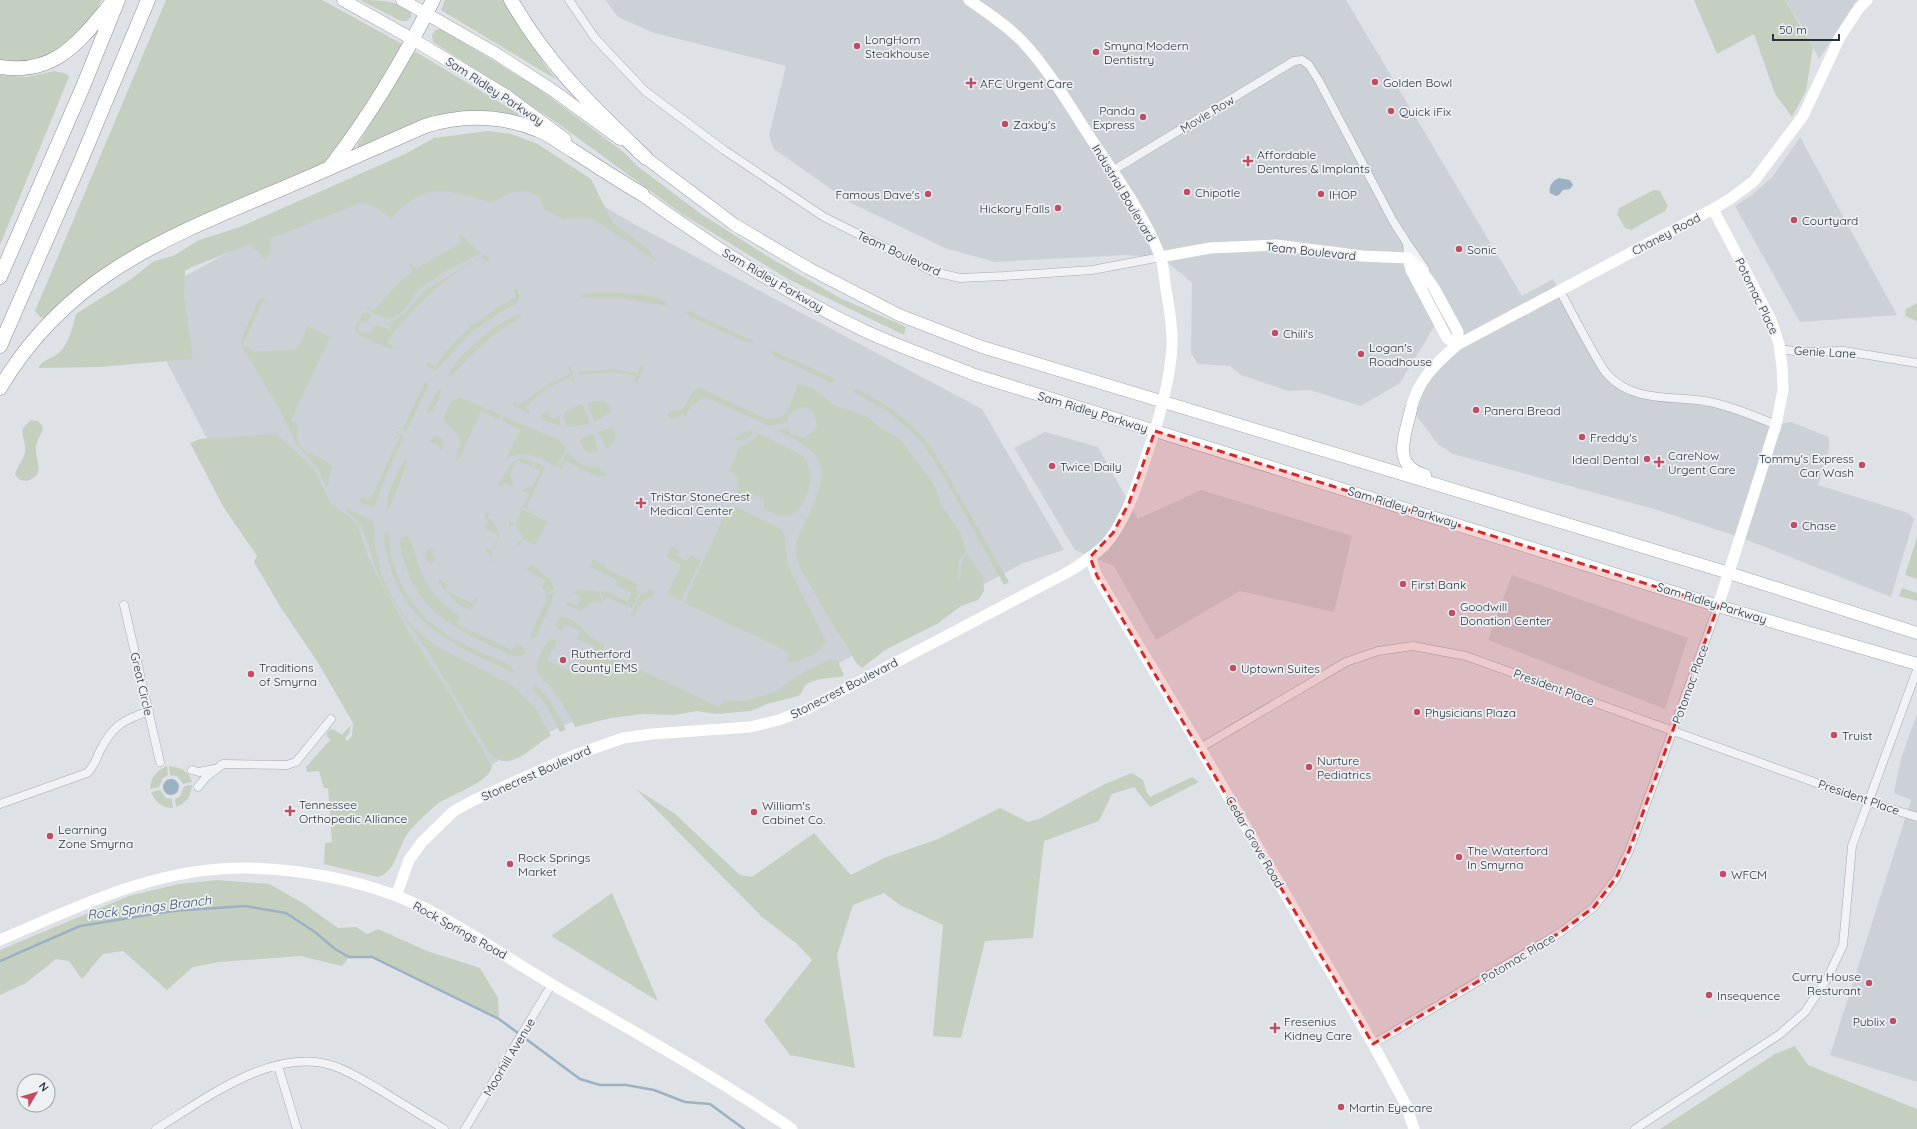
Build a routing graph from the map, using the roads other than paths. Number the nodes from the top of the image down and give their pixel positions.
1 (114, 0) edge
2 (118, 0) edge
3 (148, 0) edge
4 (342, 0) edge
5 (402, 0) edge
6 (433, 0) edge
7 (511, 0) edge
8 (569, 0) edge
9 (969, 0) edge
10 (1867, 0) edge
11 (427, 14) junction
12 (414, 40) junction
13 (0, 67) edge
14 (646, 158) junction
15 (330, 168) junction
16 (1112, 171) junction
17 (642, 194) junction
18 (1713, 209) junction
19 (1407, 243) junction
20 (1161, 257) junction
21 (1408, 258) junction
22 (0, 277) edge
23 (1434, 288) junction
24 (1560, 291) junction
25 (1444, 307) junction
26 (1433, 313) junction
27 (1456, 345) junction
28 (0, 346) edge
29 (1780, 349) junction
30 (1917, 363) edge
31 (0, 388) edge
32 (1162, 403) junction
33 (1411, 409) joint
34 (1776, 425) junction
35 (1155, 431) junction
36 (1539, 516) junction
37 (1090, 557) junction
38 (1729, 573) junction
39 (124, 606) dead end
40 (1718, 606) junction
41 (1917, 633) edge
42 (1917, 664) edge
43 (1917, 670) edge
44 (149, 711) junction
45 (331, 719) dead end
46 (1674, 731) junction
47 (1200, 748) junction
48 (160, 762) dead end
49 (215, 769) junction
50 (192, 770) dead end
51 (198, 787) dead end
52 (1869, 802) junction
53 (0, 804) edge
54 (1917, 818) edge
55 (396, 896) junction
56 (0, 938) edge
57 (552, 984) junction
58 (1372, 1044) junction
59 (278, 1066) junction
60 (156, 1129) edge
61 (297, 1129) edge
62 (444, 1129) edge
63 (465, 1129) edge
64 (792, 1129) edge
65 (1414, 1129) edge
66 (1636, 1129) edge

1 - 13 highway
2 - 22 highway
3 - 28 highway
4 - 12 main road, Sam Ridley Parkway
5 - 11 main road
6 - 11 highway
7 - 14 highway
8 - 20 street, Team Boulevard
9 - 16 street, Industrial Boulevard
10 - 18 street, Chaney Road
11 - 12 highway
11 - 14 main road
12 - 15 highway
12 - 17 main road, Sam Ridley Parkway
14 - 32 main road
15 - 17 highway
15 - 31 highway
16 - 19 street, Movie Row
16 - 20 street, Industrial Boulevard
17 - 35 main road, Sam Ridley Parkway
18 - 24 street, Chaney Road
18 - 29 street, Potomac Place
19 - 21 street
19 - 23 street
20 - 21 street, Team Boulevard
20 - 32 street, Industrial Boulevard
21 - 23 street
21 - 26 street
23 - 25 street
24 - 27 street, Chaney Road
24 - 34 street
25 - 26 street
25 - 27 street
26 - 27 street
27 - 33 street, Chaney Road
29 - 30 street, Genie Lane
29 - 34 street, Potomac Place
32 - 35 street, Industrial Boulevard
32 - 36 main road
33 - 36 main road
34 - 38 street, Potomac Place
35 - 37 street, Stonecrest Boulevard
35 - 40 main road, Sam Ridley Parkway
36 - 38 main road
37 - 47 street, Cedar Grove Road
37 - 55 street, Stonecrest Boulevard
38 - 40 street, Potomac Place
38 - 41 main road
39 - 44 street, Great Circle
40 - 42 main road, Sam Ridley Parkway
40 - 46 street, Potomac Place
43 - 52 street
44 - 48 street, Great Circle
44 - 53 street
45 - 49 street
46 - 47 street, President Place
46 - 52 street, President Place
46 - 58 street, Potomac Place
47 - 58 street, Cedar Grove Road
49 - 50 street
49 - 51 street
52 - 54 street, President Place
52 - 66 street
55 - 56 street, Rock Springs Road
55 - 57 street, Rock Springs Road
57 - 63 street, Moorhill Avenue
57 - 64 street, Rock Springs Road
58 - 65 street, Cedar Grove Road
59 - 60 street
59 - 61 street
59 - 62 street

